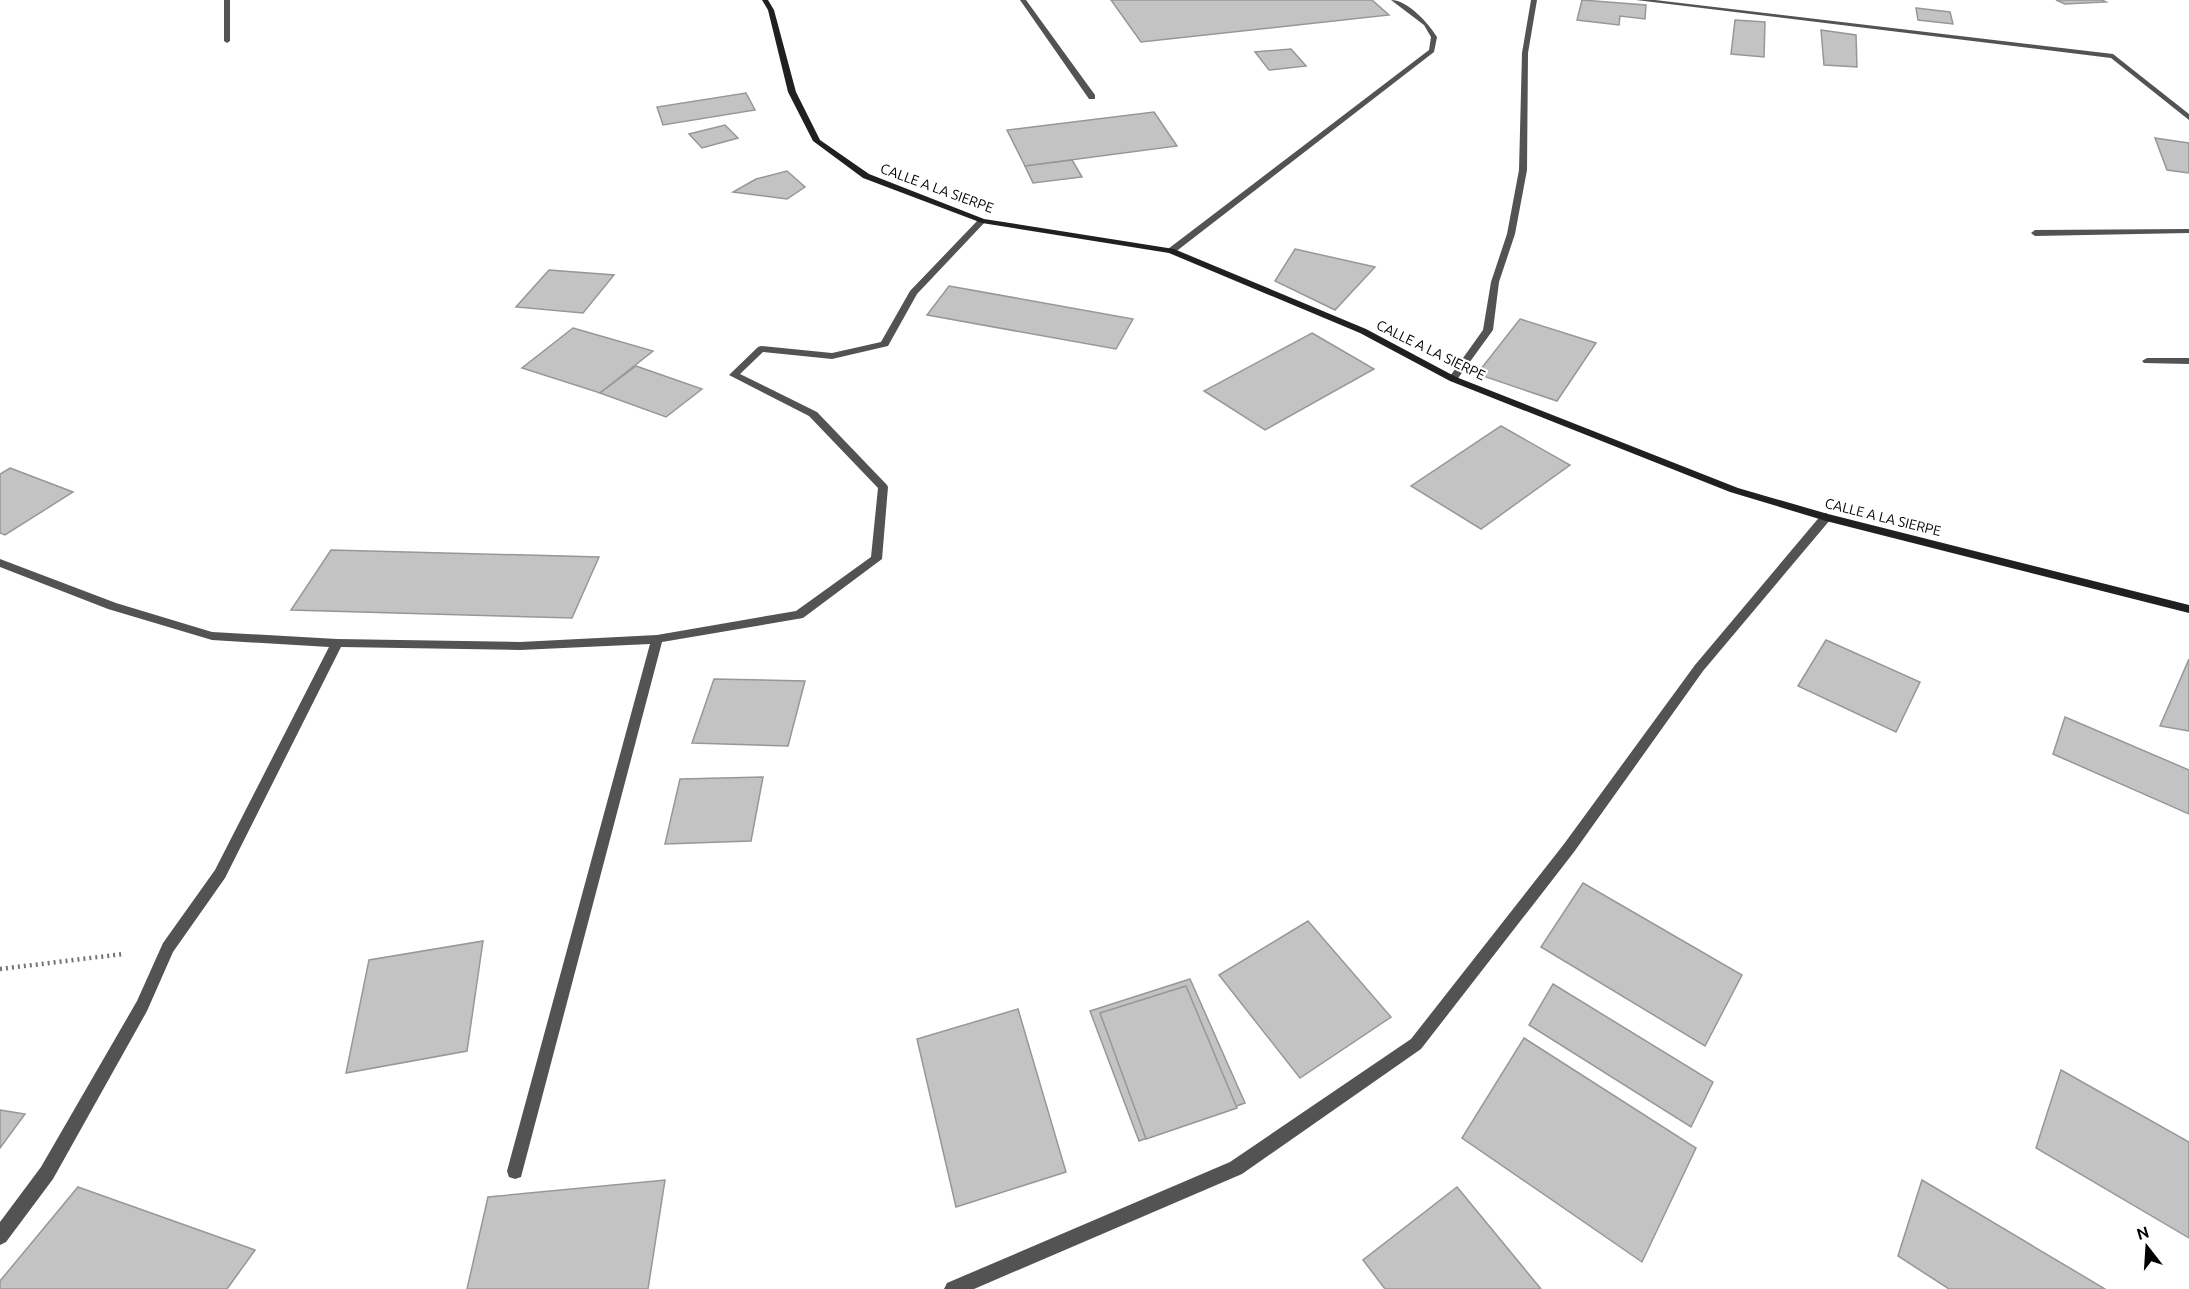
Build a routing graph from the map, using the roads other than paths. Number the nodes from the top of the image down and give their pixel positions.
1 (227, 0) edge
2 (765, 0) edge
3 (1023, 0) edge
4 (1394, 0) edge
5 (1534, 0) edge
6 (1639, 0) edge
7 (227, 41) dead end
8 (1092, 97) dead end
9 (2189, 118) edge
10 (982, 221) junction
11 (2189, 231) edge
12 (2035, 232) dead end
13 (1171, 251) junction
14 (2147, 361) dead end
15 (2189, 361) edge
16 (1453, 379) junction
17 (1826, 517) junction
18 (0, 563) edge
19 (2189, 609) edge
20 (657, 639) junction
21 (337, 643) junction
22 (515, 1171) dead end
23 (0, 1236) edge
24 (953, 1289) edge

1 - 7 street
2 - 10 street, CALLE A LA SIERPE
3 - 8 street
4 - 13 street
5 - 16 street
6 - 9 street
10 - 13 street, CALLE A LA SIERPE
10 - 20 street
11 - 12 street
13 - 16 street, CALLE A LA SIERPE
14 - 15 street
16 - 17 street, CALLE A LA SIERPE
17 - 19 street, CALLE A LA SIERPE
17 - 24 street
18 - 21 street
20 - 21 street
20 - 22 street
21 - 23 street

